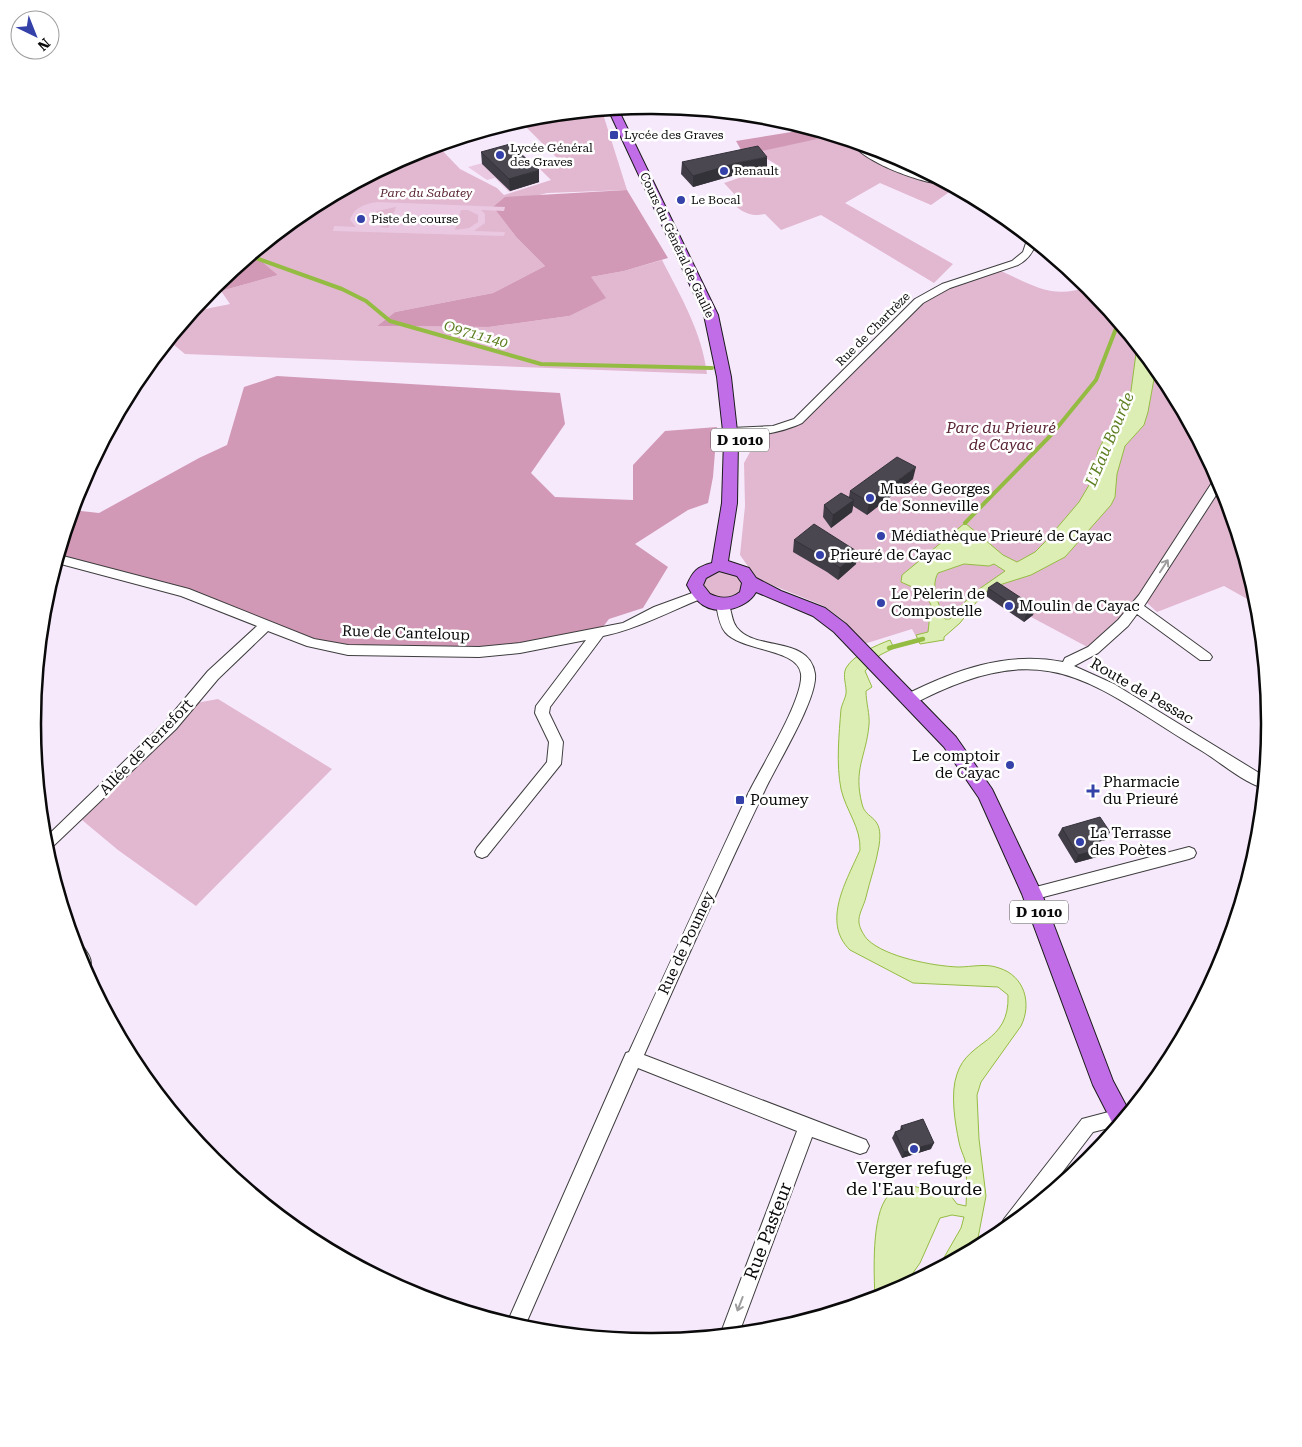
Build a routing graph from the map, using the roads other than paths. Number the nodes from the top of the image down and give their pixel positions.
1 (616, 115) edge
2 (868, 154) edge
3 (911, 172) edge
4 (1031, 247) edge
5 (736, 432) junction
6 (1214, 489) edge
7 (64, 560) edge
8 (719, 566) junction
9 (737, 569) junction
10 (748, 589) junction
11 (699, 595) junction
12 (722, 604) junction
13 (1136, 606) junction
14 (266, 625) junction
15 (598, 632) junction
16 (1205, 657) dead end
17 (1066, 668) junction
18 (910, 699) junction
19 (1258, 779) edge
20 (52, 839) edge
21 (482, 852) dead end
22 (1189, 853) dead end
23 (1032, 894) junction
24 (632, 1058) junction
25 (1119, 1114) edge
26 (1115, 1119) edge
27 (806, 1127) junction
28 (860, 1146) dead end
29 (1027, 1203) edge
30 (518, 1318) edge
31 (731, 1328) edge

1 - 5 main road, Cours du Général de Gaulle / D 1010
2 - 3 street
4 - 5 street, Rue de Chartrèze
5 - 8 main road, D 1010
5 - 9 main road, D 1010
13 -> 6 street
7 - 14 street, Rue de Canteloup
8 - 9 main road
8 - 11 main road
9 - 10 main road
10 - 12 main road
10 - 18 main road, D 1010
11 - 12 main road
11 - 15 street, Rue de Canteloup
12 - 24 street, Rue de Poumey
13 - 16 street
13 - 17 street
14 - 15 street, Rue de Canteloup
14 - 20 street, Allée de Terrefort
15 - 21 street
17 - 18 street, Route de Pessac
17 - 19 street, Route de Pessac
18 - 23 main road, D 1010
22 - 23 street
23 - 25 main road, D 1010
24 - 27 street
24 - 30 street, Rue de Poumey
26 - 29 street
27 - 28 street
27 -> 31 street, Rue Pasteur

